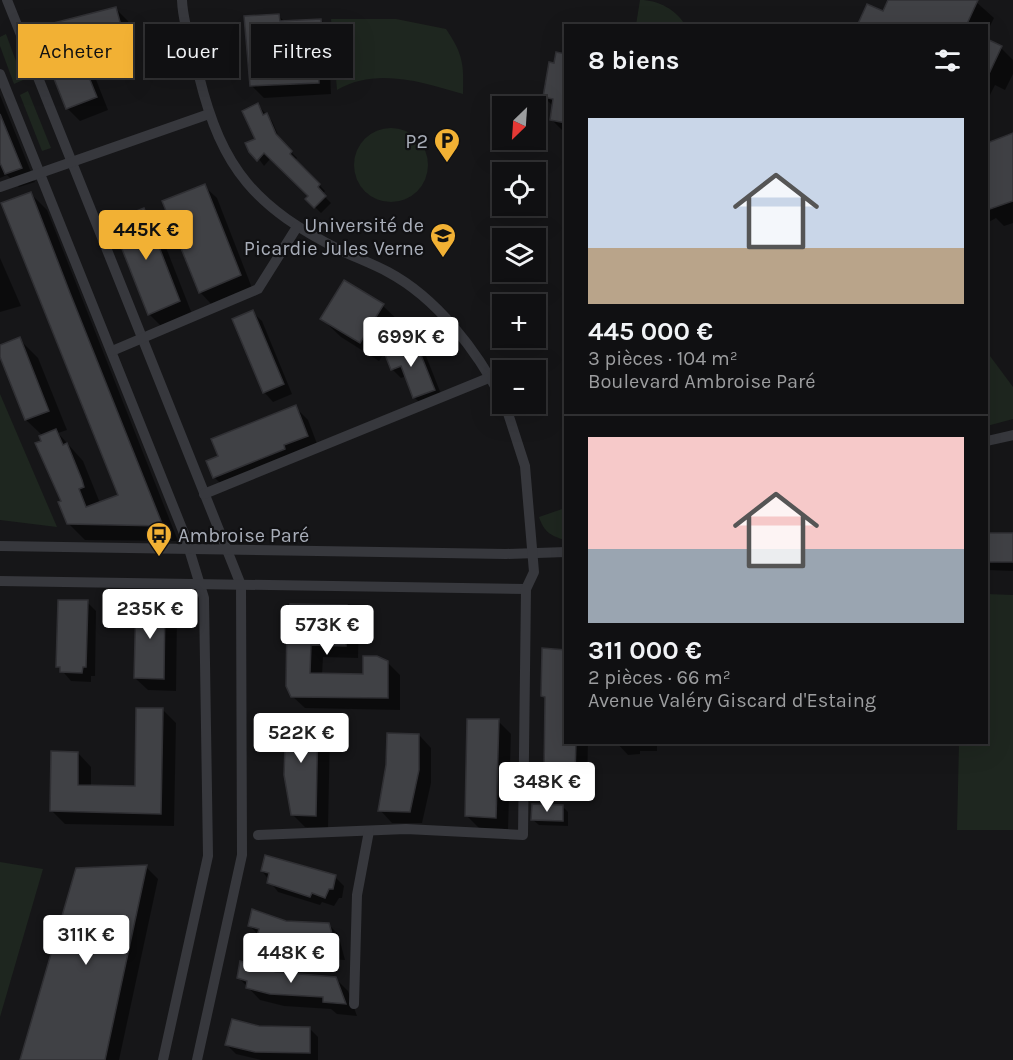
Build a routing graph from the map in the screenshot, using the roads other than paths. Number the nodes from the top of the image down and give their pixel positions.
1 (7, 0) edge
2 (182, 0) edge
3 (0, 74) edge
4 (209, 114) junction
5 (72, 162) junction
6 (41, 173) junction
7 (0, 187) edge
8 (297, 226) junction
9 (142, 338) junction
10 (112, 351) junction
11 (491, 377) joint
12 (508, 414) edge
13 (1013, 435) edge
14 (988, 441) edge
15 (204, 494) junction
16 (0, 546) edge
17 (190, 549) junction
18 (227, 550) junction
19 (564, 552) edge
20 (533, 554) junction
21 (0, 581) edge
22 (200, 585) junction
23 (241, 585) junction
24 (526, 589) junction
25 (369, 831) junction
26 (258, 835) dead end
27 (354, 1004) dead end
28 (163, 1060) edge
29 (197, 1060) edge

1 - 5 street
2 - 4 street
3 - 6 street
4 - 5 street
4 - 8 street
5 - 6 street
5 - 9 street
6 - 7 street
6 - 10 street
8 - 9 street
8 - 11 street
9 - 10 street
9 - 15 street
10 - 17 street
11 - 15 street
12 - 20 street
13 - 14 street
15 - 18 street
16 - 17 street
17 - 18 street
17 - 22 street
18 - 20 street
18 - 23 street
19 - 20 street
20 - 24 street
21 - 22 street
22 - 23 street
22 - 28 street
23 - 24 street
23 - 29 street
24 - 25 street
25 - 26 street
25 - 27 street

